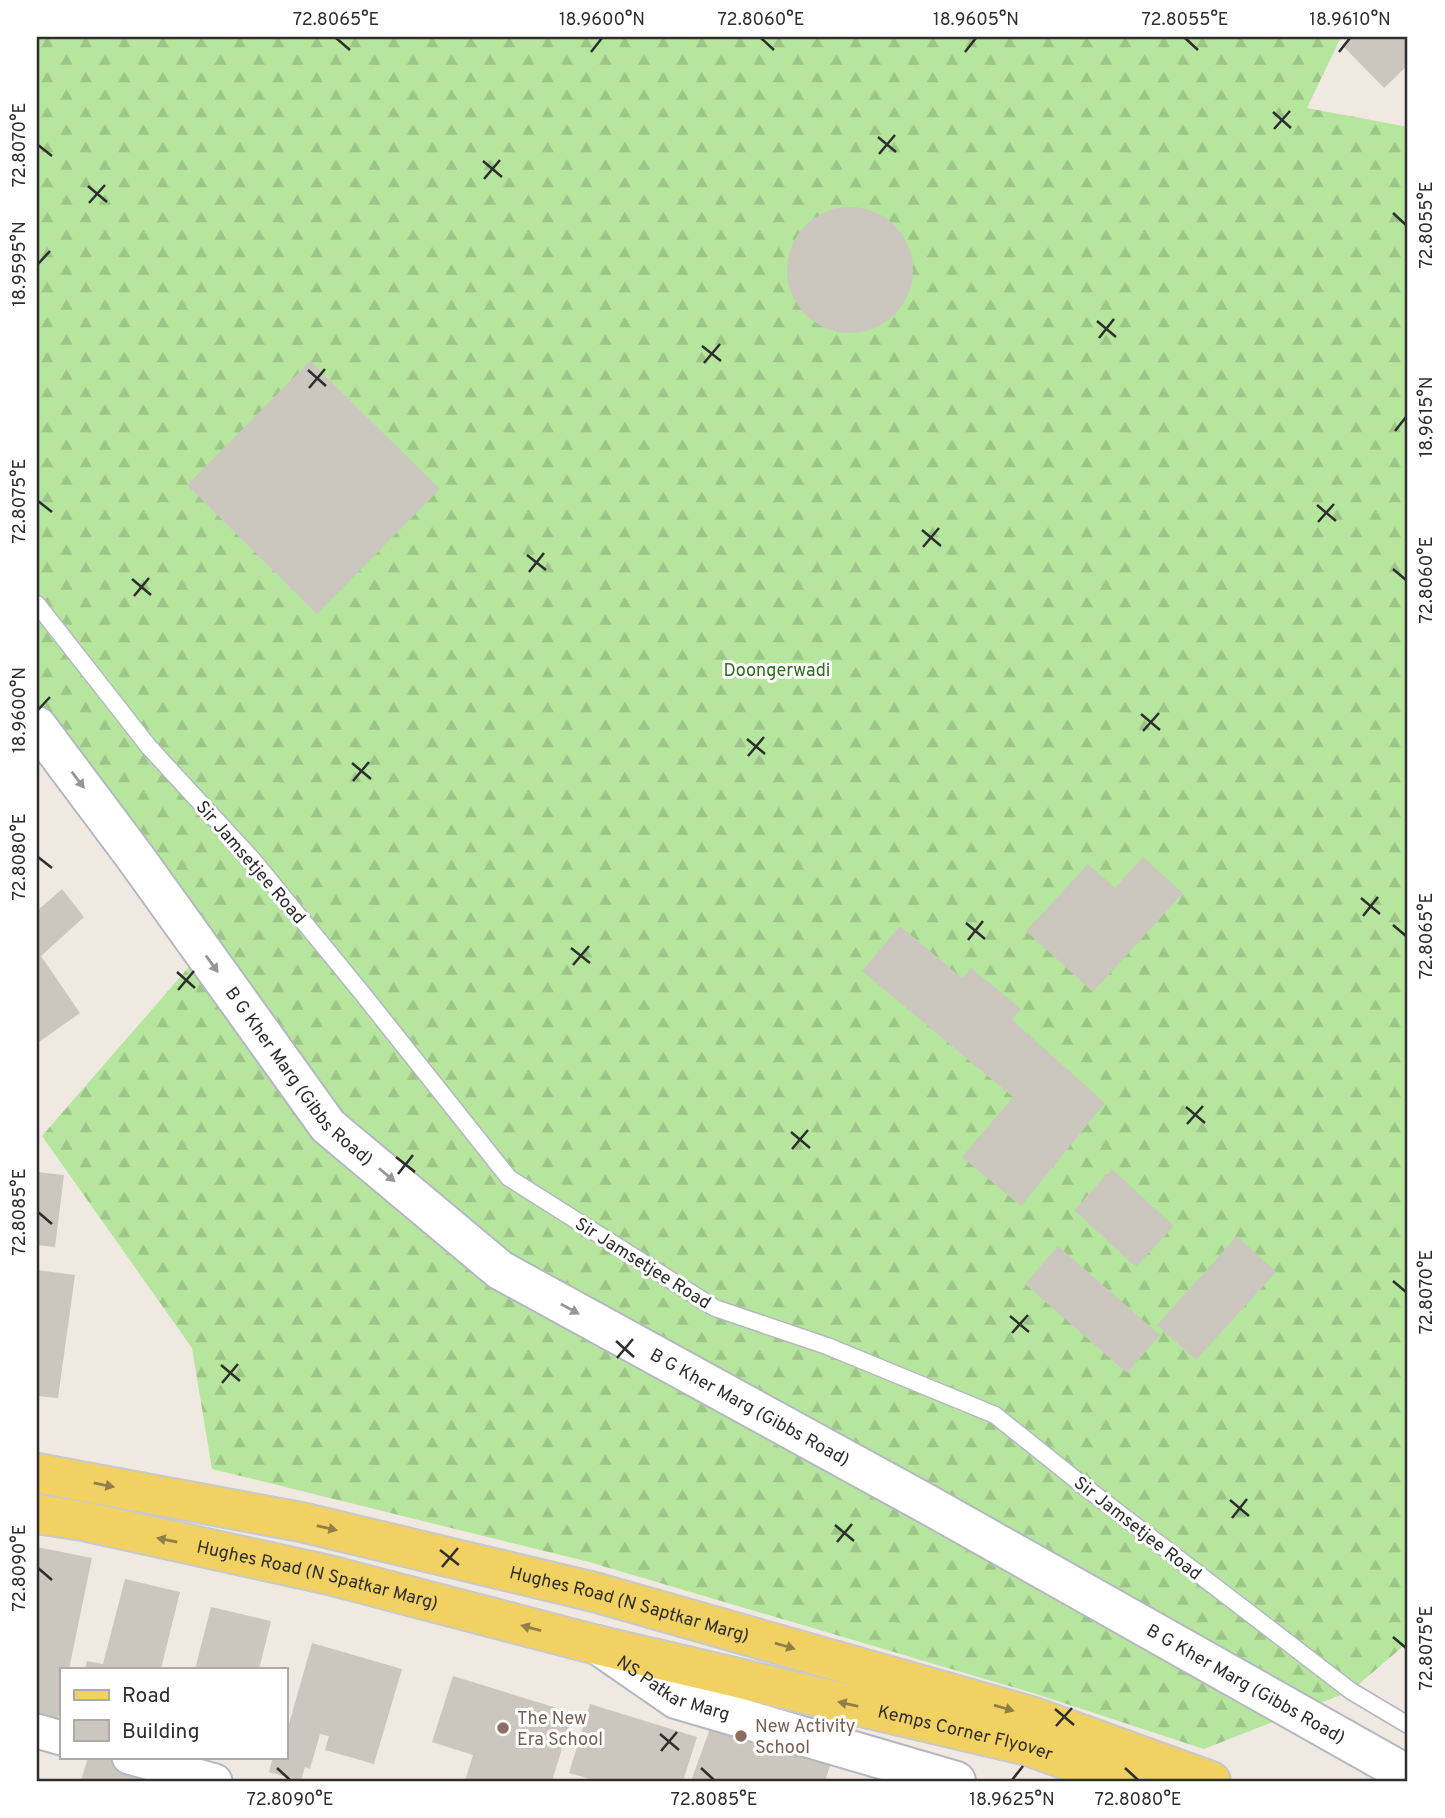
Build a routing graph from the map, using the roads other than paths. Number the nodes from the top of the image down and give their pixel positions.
1 (37, 604) edge
2 (37, 726) edge
3 (37, 1473) edge
4 (37, 1514) edge
5 (597, 1645) junction
6 (1408, 1725) edge
7 (37, 1731) edge
8 (60, 1738) edge
9 (133, 1758) edge
10 (1408, 1775) edge
11 (215, 1781) edge
12 (956, 1781) edge
13 (1126, 1781) edge
14 (1210, 1781) edge

1 - 6 lane, Sir Jamsetjee Road
2 -> 10 street, B G Kher Marg (Gibbs Road)
3 -> 14 main road, Hughes Road (N Saptkar Marg)
5 -> 4 main road, Hughes Road (N Spatkar Marg)
5 - 12 street, NS Patkar Marg
13 -> 5 main road, Kemps Corner Flyover
7 - 8 street
9 - 11 street

